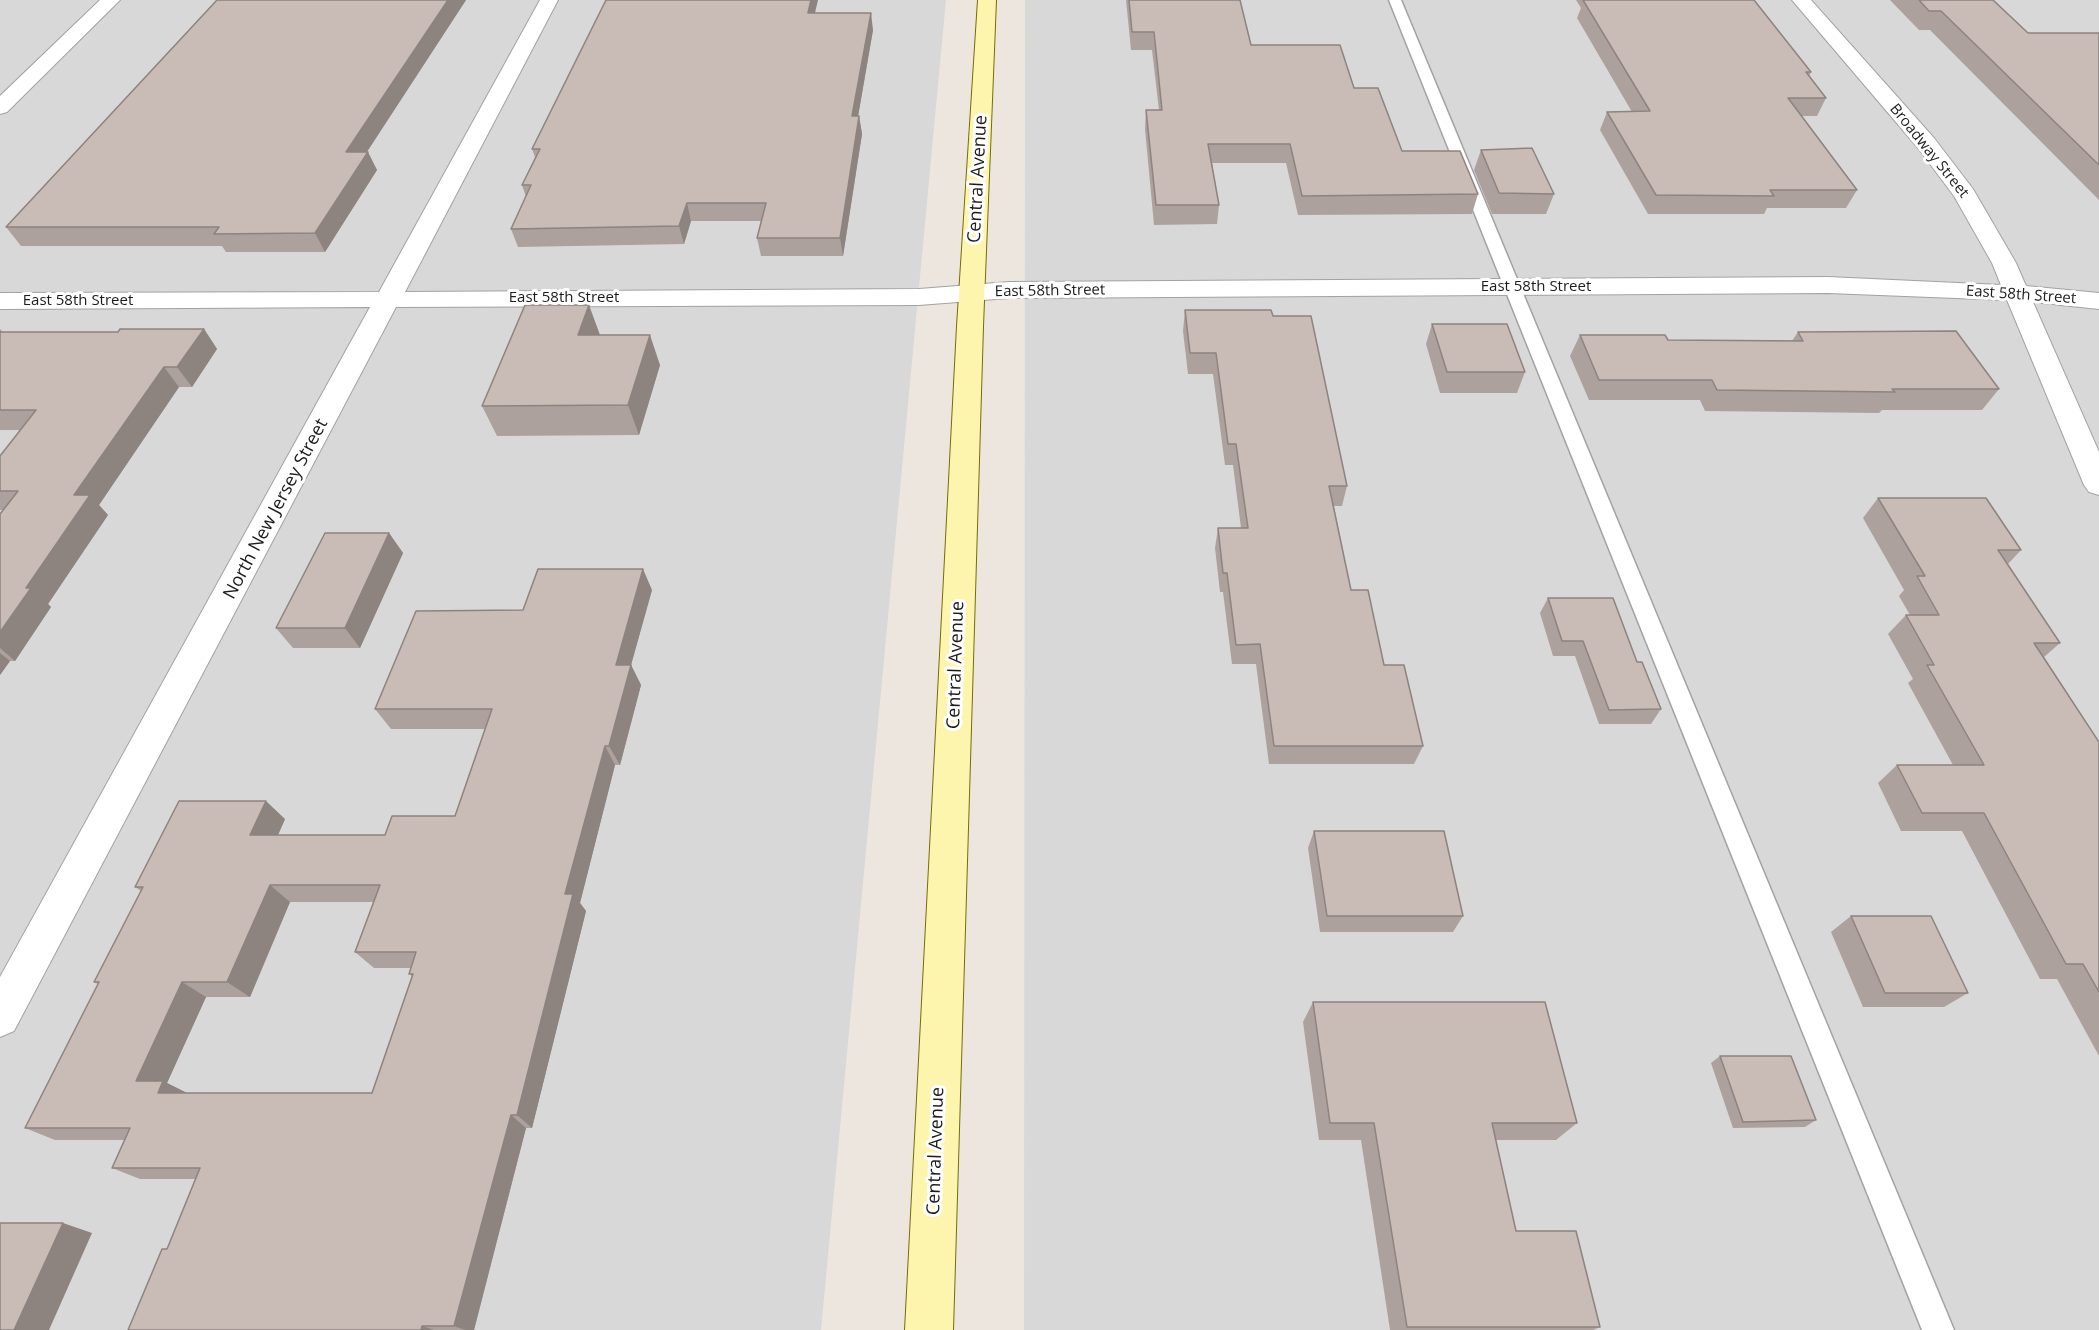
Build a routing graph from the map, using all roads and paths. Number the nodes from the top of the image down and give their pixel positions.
1 (111, 0) edge
2 (549, 0) edge
3 (987, 0) edge
4 (1395, 0) edge
5 (1800, 0) edge
6 (0, 108) edge
7 (1515, 287) junction
8 (2017, 293) junction
9 (972, 294) junction
10 (390, 299) junction
11 (0, 301) edge
12 (2099, 301) edge
13 (2099, 485) edge
14 (0, 1017) edge
15 (929, 1330) edge
16 (1938, 1330) edge

1 - 6 street
2 - 10 street, North New Jersey Street
3 - 9 main road, Central Avenue
4 - 7 lane
5 - 8 street, Broadway Street
7 - 8 street, East 58th Street
7 - 9 street, East 58th Street
7 - 16 lane
8 - 12 street, East 58th Street
8 - 13 street, Broadway Street
9 - 10 street, East 58th Street
9 - 15 main road, Central Avenue
10 - 11 street, East 58th Street
10 - 14 street, North New Jersey Street

